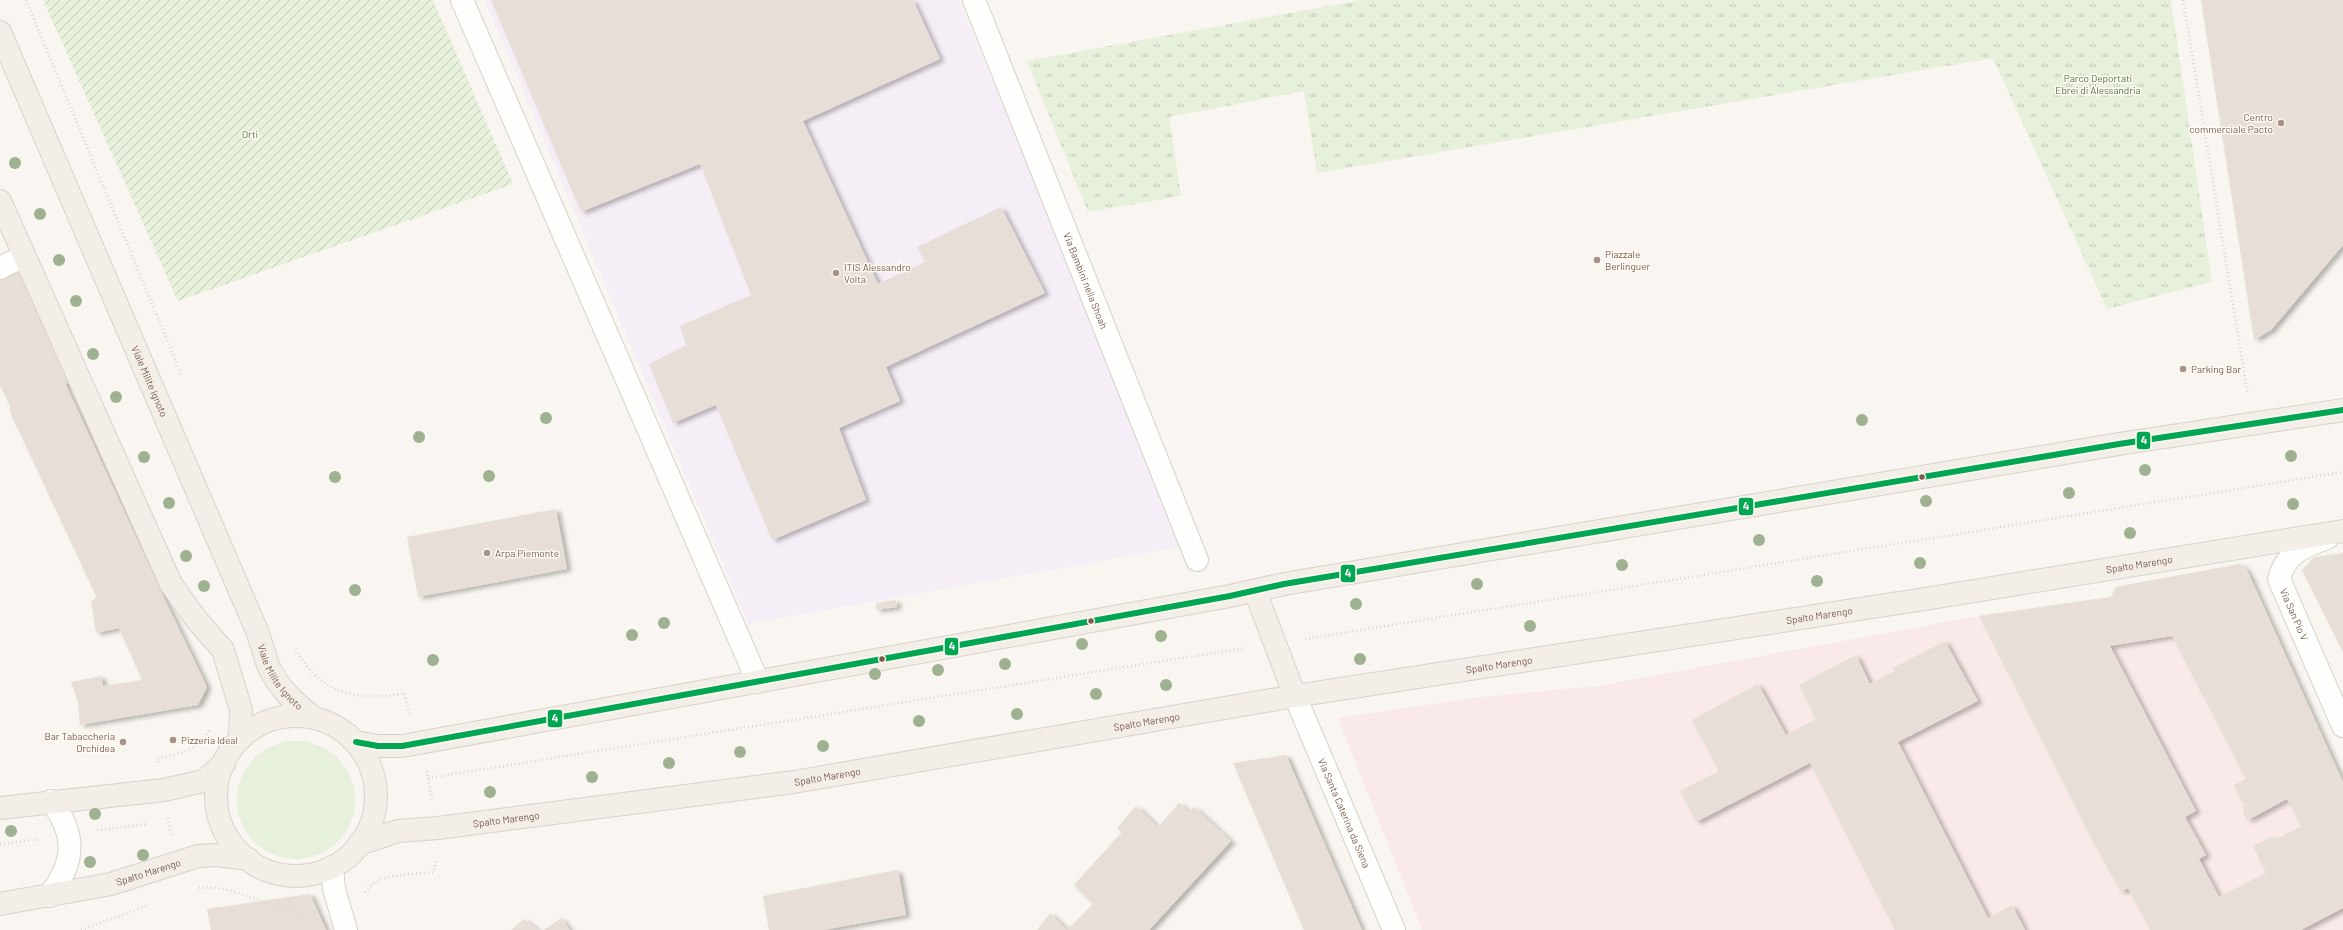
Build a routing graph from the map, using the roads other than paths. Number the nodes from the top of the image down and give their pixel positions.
1 (462, 0) edge
2 (974, 0) edge
3 (0, 32) edge
4 (0, 201) edge
5 (24, 256) junction
6 (0, 268) edge
7 (2343, 410) edge
8 (2343, 532) edge
9 (1198, 560) dead end
10 (1255, 591) junction
11 (758, 682) junction
12 (1295, 696) junction
13 (314, 718) junction
14 (2343, 726) edge
15 (240, 739) junction
16 (356, 742) junction
17 (224, 764) junction
18 (51, 801) junction
19 (0, 808) edge
20 (359, 844) junction
21 (248, 859) junction
22 (332, 867) junction
23 (49, 896) junction
24 (0, 904) edge
25 (343, 922) edge
26 (1394, 930) edge

1 - 11 street
2 - 9 street, Via Bambini nella Shoah
3 - 13 main road, Viale Milite Ignoto
4 - 5 main road
5 - 6 street
5 - 15 main road
7 - 10 main road
8 - 12 main road, Spalto Marengo
8 - 14 street, Via San Pio V
10 - 11 main road
10 - 12 main road
11 - 16 main road
12 - 20 main road, Spalto Marengo
12 - 26 street, Via Santa Caterina da Siena
13 - 15 main road
13 - 16 main road
15 - 17 main road
16 - 20 main road
17 - 18 main road
17 - 21 main road
18 - 19 main road
18 - 23 street
20 - 22 main road
21 - 22 main road
21 - 23 main road, Spalto Marengo
22 - 25 street
23 - 24 main road, Spalto Marengo

